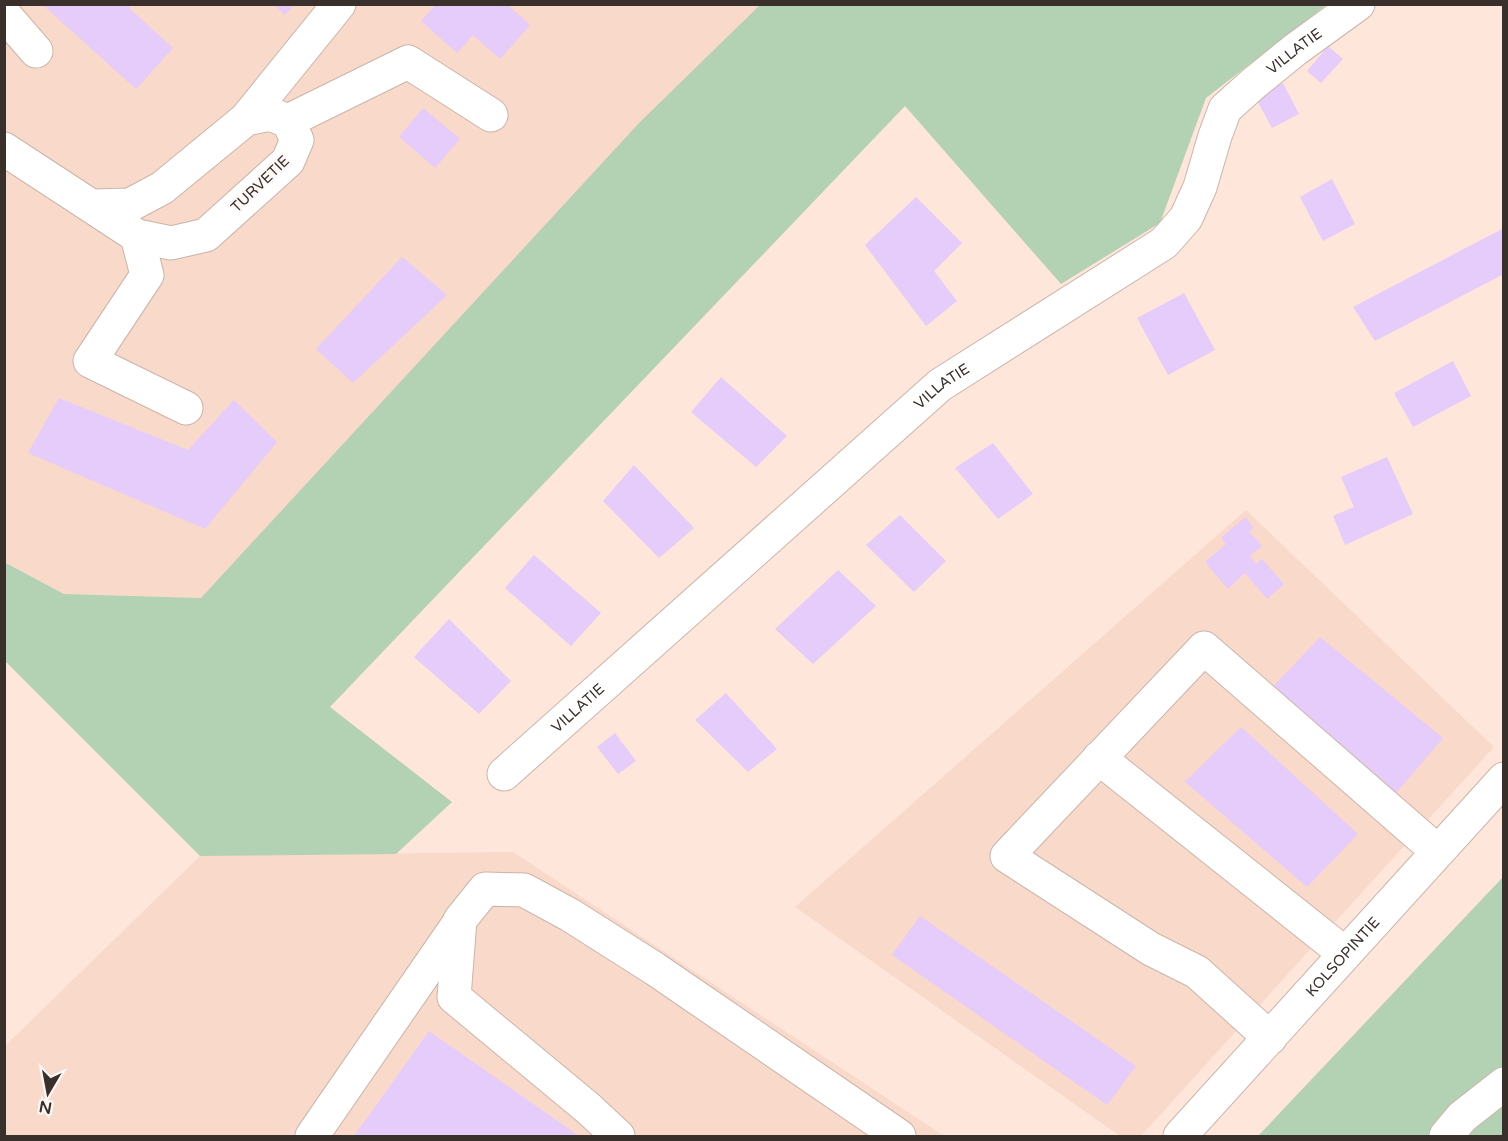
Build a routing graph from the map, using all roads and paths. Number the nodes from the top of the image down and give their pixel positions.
1 (339, 4) edge
2 (1358, 4) edge
3 (4, 14) edge
4 (36, 51) dead end
5 (491, 115) dead end
6 (246, 119) junction
7 (288, 121) junction
8 (4, 149) edge
9 (93, 206) junction
10 (137, 236) junction
11 (186, 408) dead end
12 (1099, 758) junction
13 (504, 774) dead end
14 (1503, 779) edge
15 (1437, 851) junction
16 (460, 920) junction
17 (1344, 953) junction
18 (1270, 1038) junction
19 (1503, 1084) edge
20 (312, 1137) edge
21 (618, 1137) edge
22 (899, 1137) edge
23 (1180, 1137) edge
24 (1446, 1137) edge

1 - 6 street
2 - 13 street, VILLATIE
3 - 4 street
5 - 7 street
6 - 7 street
6 - 9 street
7 - 10 street, TURVETIE
8 - 9 street, TURVETIE
9 - 10 street, TURVETIE
10 - 11 street
12 - 15 street
12 - 17 street
12 - 18 street
14 - 15 street, KOLSOPINTIE
15 - 17 street, KOLSOPINTIE
16 - 20 street
16 - 21 street
16 - 22 street
17 - 18 street, KOLSOPINTIE
18 - 23 street, KOLSOPINTIE
19 - 24 street

